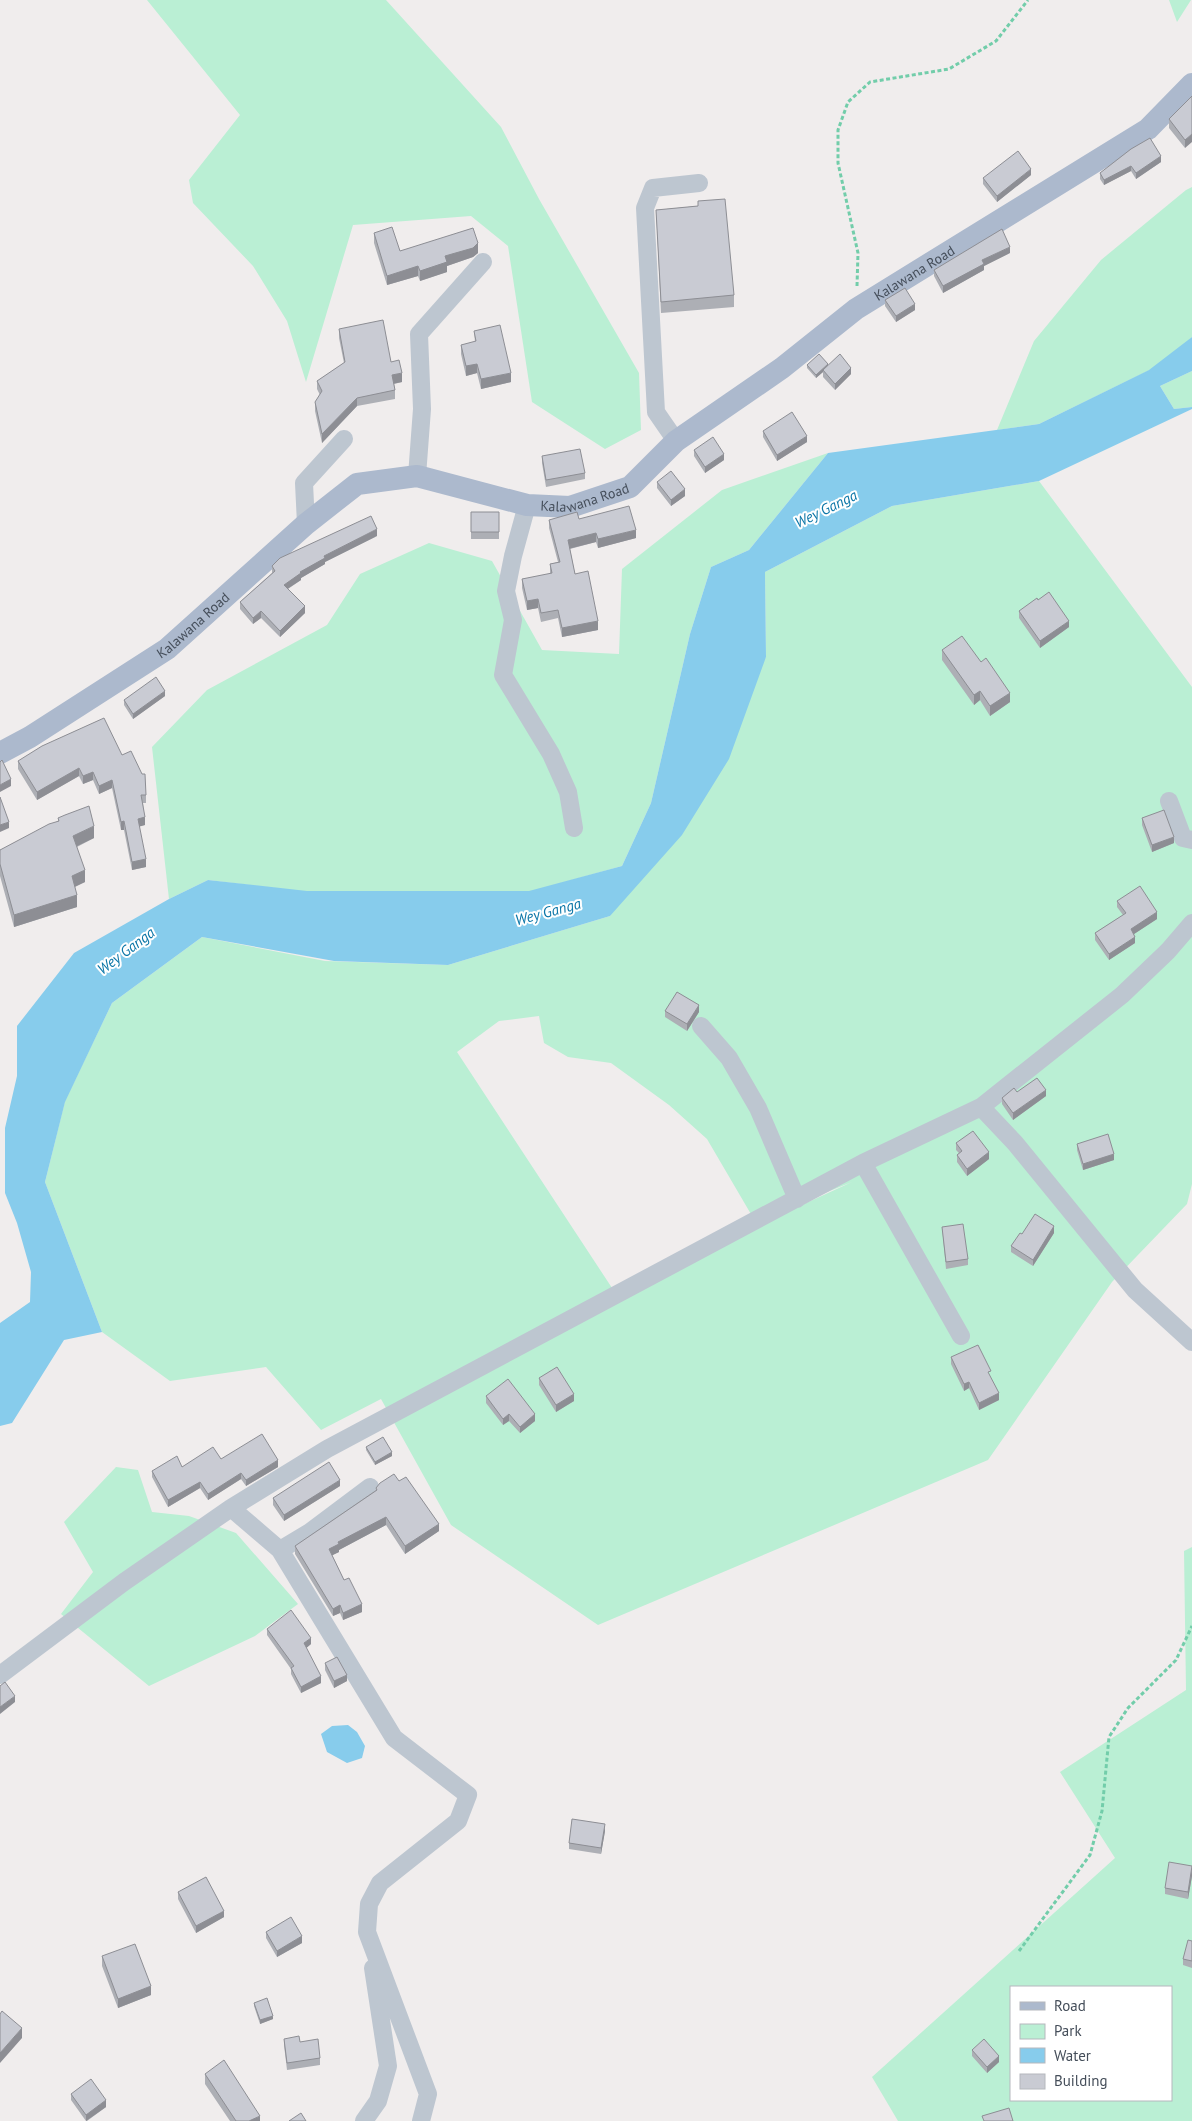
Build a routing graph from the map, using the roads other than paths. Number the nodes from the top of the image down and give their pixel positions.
1 (1192, 84) edge
2 (699, 183) dead end
3 (483, 262) dead end
4 (344, 439) dead end
5 (676, 441) junction
6 (417, 476) junction
7 (527, 505) junction
8 (306, 524) junction
9 (0, 753) edge
10 (1169, 801) dead end
11 (574, 828) dead end
12 (1192, 840) edge
13 (1192, 923) edge
14 (701, 1026) dead end
15 (981, 1107) junction
16 (863, 1163) junction
17 (797, 1199) junction
18 (961, 1336) dead end
19 (1192, 1342) edge
20 (370, 1488) dead end
21 (230, 1508) junction
22 (280, 1550) junction
23 (0, 1675) edge
24 (367, 1932) junction
25 (364, 2121) edge
26 (421, 2121) edge

1 - 5 main road, Kalawana Road
2 - 5 street
3 - 6 street
4 - 8 street
5 - 7 main road, Kalawana Road
6 - 7 main road, Kalawana Road
6 - 8 main road, Kalawana Road
7 - 11 street
8 - 9 main road, Kalawana Road
10 - 12 street
13 - 15 street
14 - 17 street
15 - 16 street
15 - 19 street
16 - 17 street
16 - 18 street
17 - 21 street
20 - 22 street
21 - 22 street
21 - 23 street
22 - 24 street
24 - 25 street
24 - 26 street

